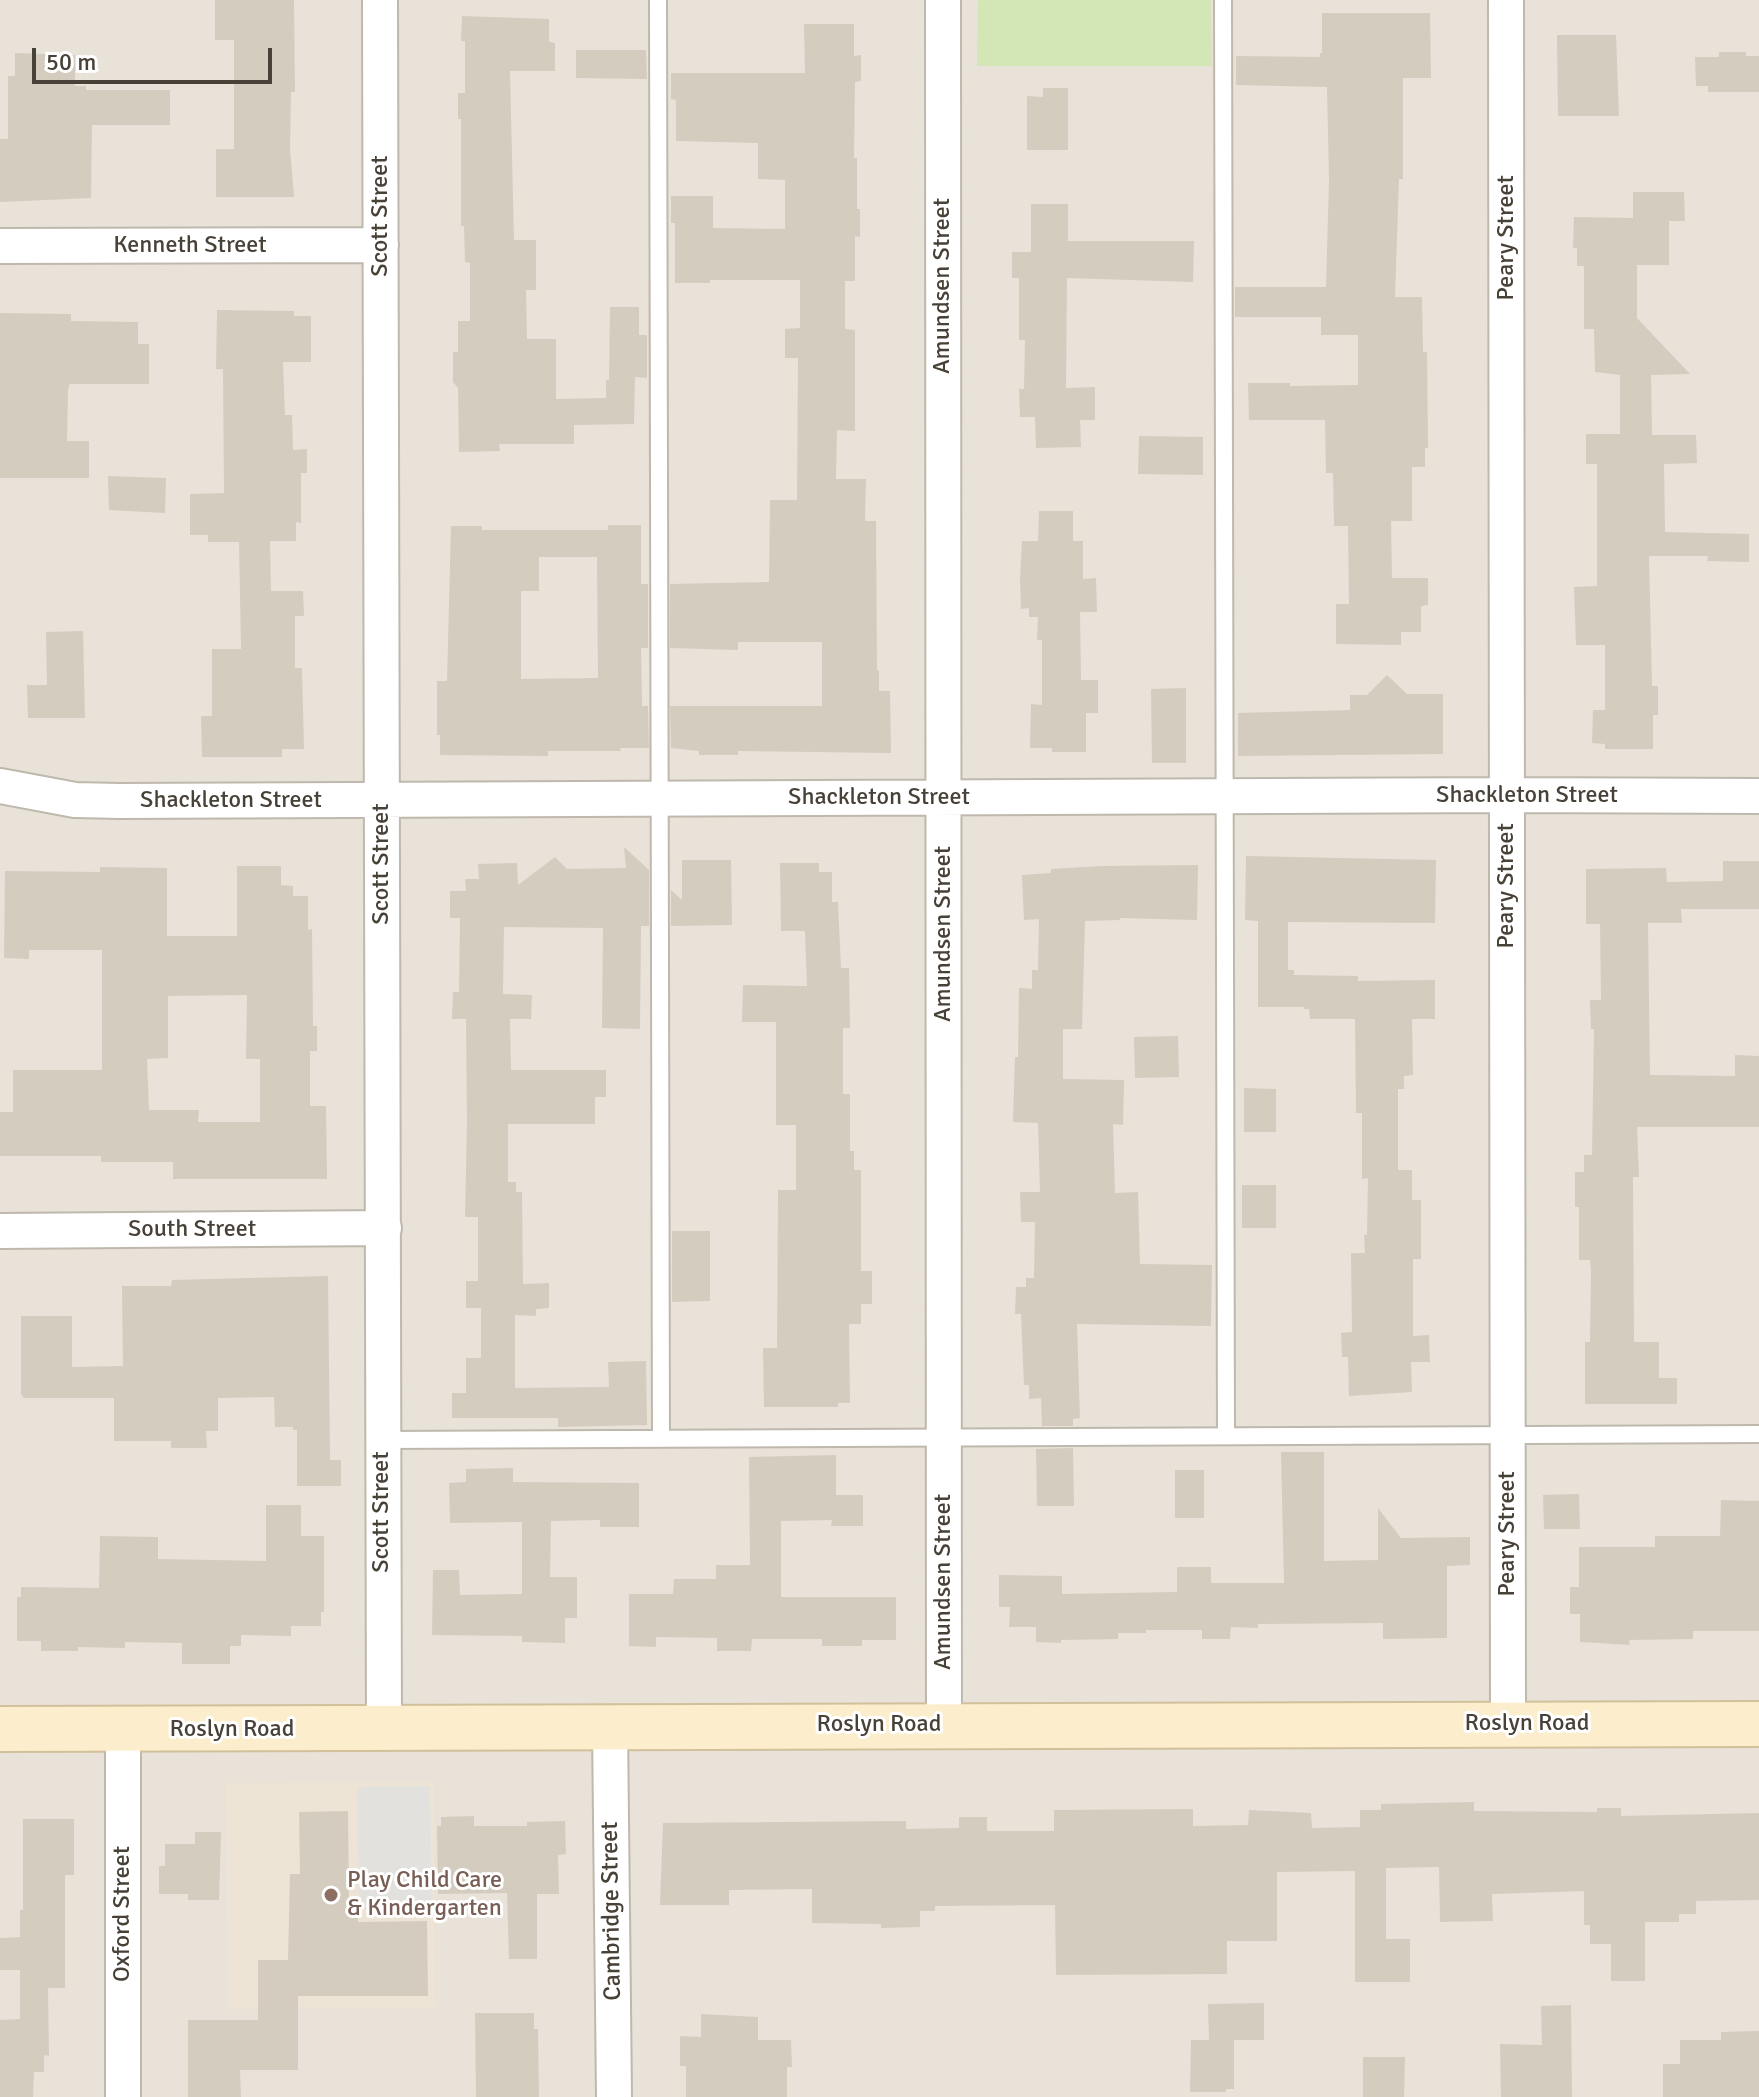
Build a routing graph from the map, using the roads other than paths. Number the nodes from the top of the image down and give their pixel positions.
1 (380, 0) edge
2 (658, 0) edge
3 (943, 0) edge
4 (1223, 0) edge
5 (1506, 0) edge
6 (381, 245) junction
7 (0, 246) edge
8 (0, 786) edge
9 (1507, 795) junction
10 (1224, 796) junction
11 (1759, 796) edge
12 (944, 798) junction
13 (660, 800) junction
14 (381, 801) junction
15 (384, 1228) junction
16 (0, 1231) edge
17 (1759, 1434) edge
18 (1507, 1435) junction
19 (1226, 1436) junction
20 (944, 1437) junction
21 (661, 1439) junction
22 (382, 1440) junction
23 (1508, 1724) junction
24 (1759, 1724) edge
25 (944, 1725) junction
26 (610, 1726) junction
27 (384, 1728) junction
28 (0, 1729) edge
29 (123, 1730) junction
30 (123, 2097) edge
31 (614, 2097) edge

1 - 6 street, Scott Street
2 - 13 lane
3 - 12 street, Amundsen Street
4 - 10 lane
5 - 9 street, Peary Street
6 - 7 street, Kenneth Street
6 - 14 street, Scott Street
8 - 14 street, Shackleton Street
9 - 10 street, Shackleton Street
9 - 11 street, Shackleton Street
9 - 18 street, Peary Street
10 - 12 street, Shackleton Street
10 - 19 lane
12 - 13 street, Shackleton Street
12 - 20 street, Amundsen Street
13 - 14 street, Shackleton Street
13 - 21 lane
14 - 15 street, Scott Street
15 - 16 street, South Street
15 - 22 street, Scott Street
17 - 18 lane
18 - 19 lane
18 - 23 street, Peary Street
19 - 20 lane
20 - 21 lane
20 - 25 street, Amundsen Street
21 - 22 lane
22 - 27 street, Scott Street
23 - 24 street, Roslyn Road
23 - 25 street, Roslyn Road
25 - 26 street, Roslyn Road
26 - 27 street, Roslyn Road
26 - 31 street, Cambridge Street
27 - 29 street, Roslyn Road
28 - 29 street, Roslyn Road
29 - 30 street, Oxford Street

